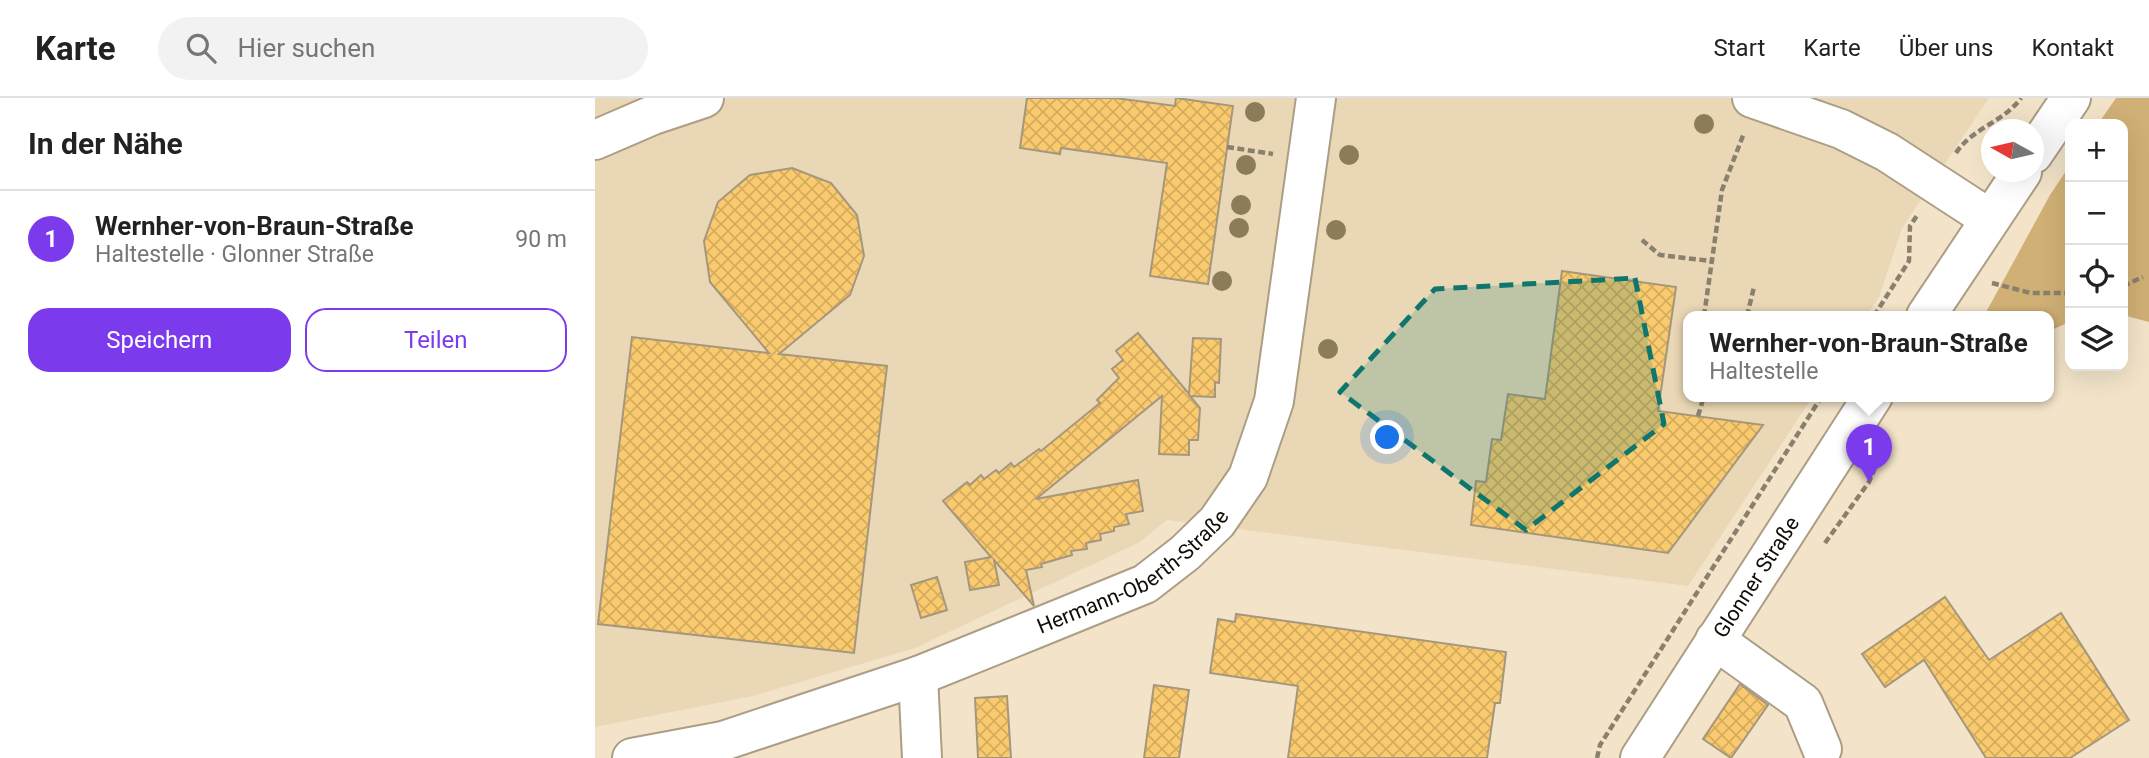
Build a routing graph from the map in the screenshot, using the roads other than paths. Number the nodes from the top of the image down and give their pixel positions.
1 (703, 98) edge
2 (1316, 98) edge
3 (2071, 98) edge
4 (1754, 99) edge
5 (2044, 138) edge
6 (595, 140) edge
7 (2015, 182) edge
8 (1990, 219) junction
9 (1929, 311) edge
10 (1869, 402) edge
11 (1715, 640) junction
12 (918, 676) junction
13 (1822, 748) dead end
14 (632, 758) edge
15 (922, 758) edge
16 (1640, 758) edge

1 - 6 street
2 - 12 street, Hermann-Oberth-Straße
3 - 5 street
4 - 8 street
7 - 8 street
8 - 9 street
10 - 11 street, Glonner Straße
11 - 13 street
11 - 16 street, Glonner Straße
12 - 14 street, Hermann-Oberth-Straße
12 - 15 street

